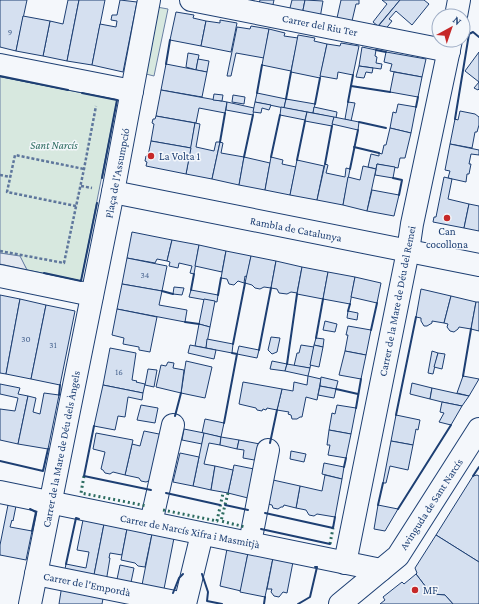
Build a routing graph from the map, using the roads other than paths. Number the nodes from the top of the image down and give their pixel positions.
1 (149, 0) edge
2 (191, 0) edge
3 (431, 42) edge
4 (449, 48) edge
5 (0, 65) edge
6 (132, 91) junction
7 (113, 192) junction
8 (408, 251) junction
9 (479, 265) edge
10 (0, 276) edge
11 (92, 295) junction
12 (174, 425) dead end
13 (479, 429) edge
14 (268, 450) dead end
15 (0, 492) edge
16 (50, 503) junction
17 (151, 523) junction
18 (202, 534) junction
19 (250, 543) junction
20 (345, 563) junction
21 (381, 570) junction
22 (36, 574) junction
23 (30, 604) edge
24 (185, 604) edge
25 (340, 604) edge

1 - 6 street
2 - 3 street, Carrer del Riu Ter
4 - 8 street, Carrer de la Mare de Déu del Remei
5 - 6 street
6 - 7 street, Plaça de l'Assumpció
7 - 8 street, Rambla de Catalunya
7 - 11 street, Plaça de l'Assumpció
8 - 9 street, Rambla de Catalunya
8 - 20 street, Carrer de la Mare de Déu del Remei
10 - 11 street
11 - 16 street, Carrer de la Mare de Déu dels Àngels
12 - 17 street
13 - 21 street, Avinguda de Sant Narcís
14 - 19 street
15 - 16 street, Carrer de Narcís Xifra i Masmitjà
16 - 17 street, Carrer de Narcís Xifra i Masmitjà
16 - 22 street, Carrer de la Mare de Déu dels Àngels
17 - 18 street, Carrer de Narcís Xifra i Masmitjà
18 - 19 street, Carrer de Narcís Xifra i Masmitjà
18 - 24 street
19 - 20 street, Carrer de Narcís Xifra i Masmitjà
20 - 21 street, Carrer de Narcís Xifra i Masmitjà
21 - 25 street, Avinguda de Sant Narcís
22 - 23 street, Carrer de la Mare de Déu dels Àngels
22 - 24 street, Carrer de l'Empordà

